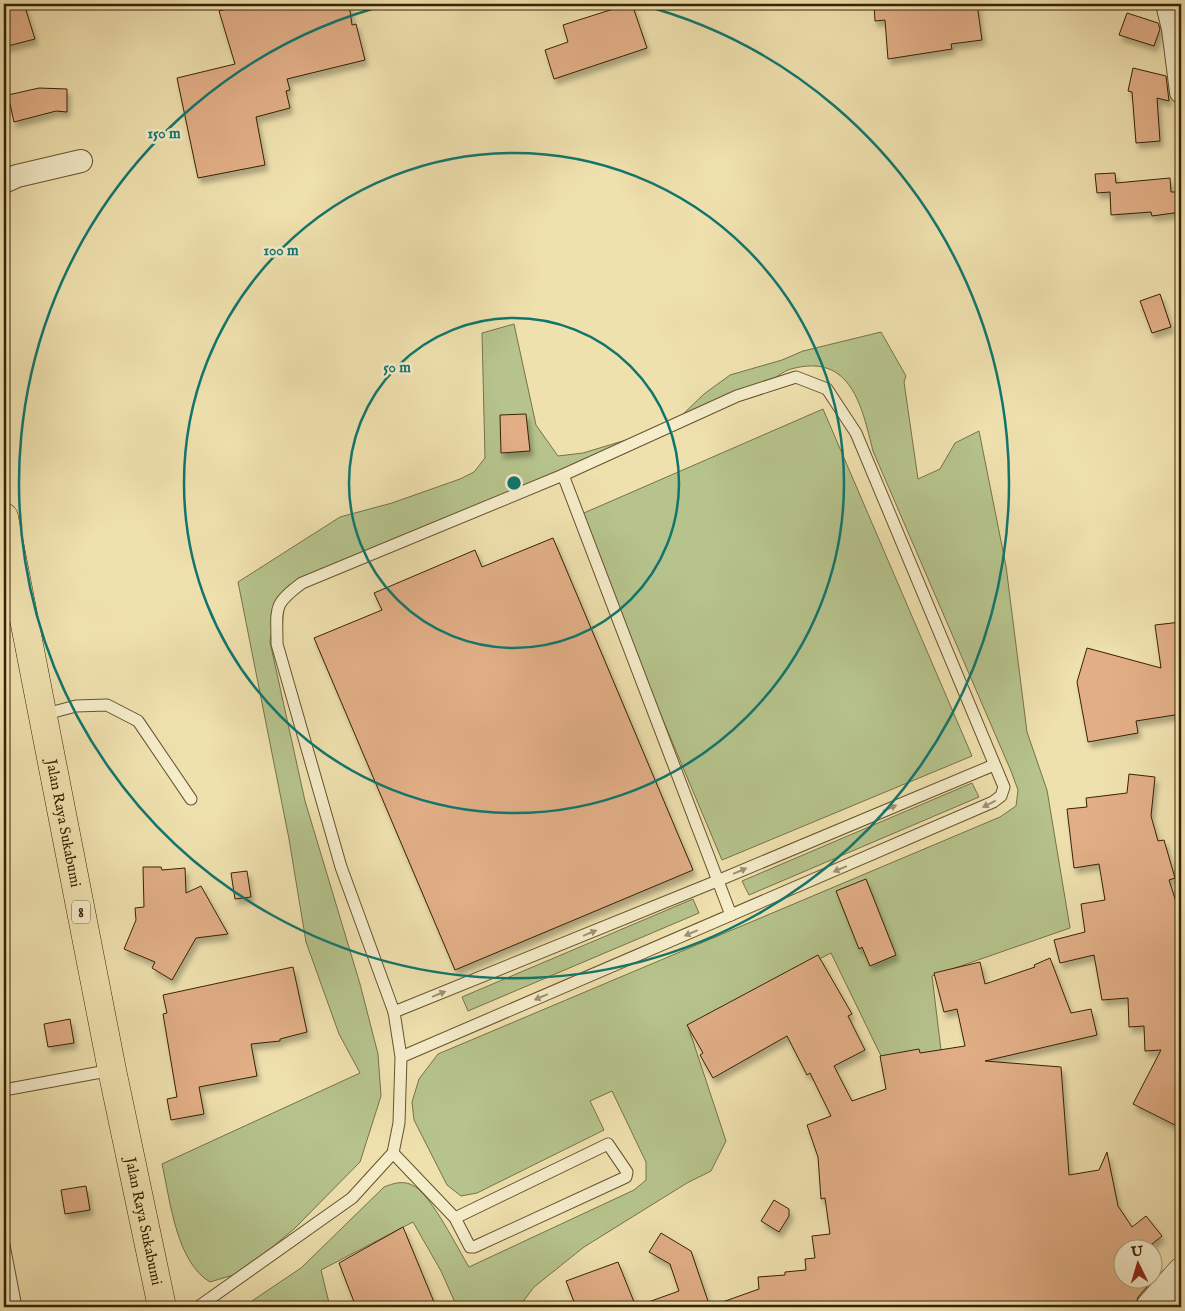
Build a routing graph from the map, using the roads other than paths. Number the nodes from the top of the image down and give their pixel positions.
1 (1167, 4) edge
2 (1181, 92) edge
3 (81, 161) dead end
4 (4, 182) edge
5 (563, 475) junction
6 (4, 517) edge
7 (12, 605) edge
8 (42, 715) junction
9 (994, 764) junction
10 (191, 799) dead end
11 (717, 881) junction
12 (731, 916) junction
13 (394, 1012) junction
14 (401, 1057) junction
15 (112, 1070) junction
16 (4, 1090) edge
17 (393, 1153) junction
18 (455, 1218) junction
19 (4, 1245) edge
20 (1181, 1272) edge
21 (16, 1307) edge
22 (162, 1307) edge
23 (198, 1307) edge
24 (1150, 1307) edge

1 - 2 street
3 - 4 street
5 - 9 lane
5 - 11 lane
5 - 13 lane
6 - 7 highway, Jalan Raya Sukabumi / 8
7 - 8 highway, Jalan Raya Sukabumi / 8
8 - 10 lane
8 - 15 highway, Jalan Raya Sukabumi / 8
11 -> 9 lane
9 -> 12 lane
11 - 12 lane
13 -> 11 lane
12 -> 14 lane
13 - 14 lane
14 - 17 lane
15 - 16 lane
15 - 22 highway, Jalan Raya Sukabumi / 8
17 - 18 lane
17 - 23 lane
18 - 18 lane
19 - 21 lane
20 - 24 main road

